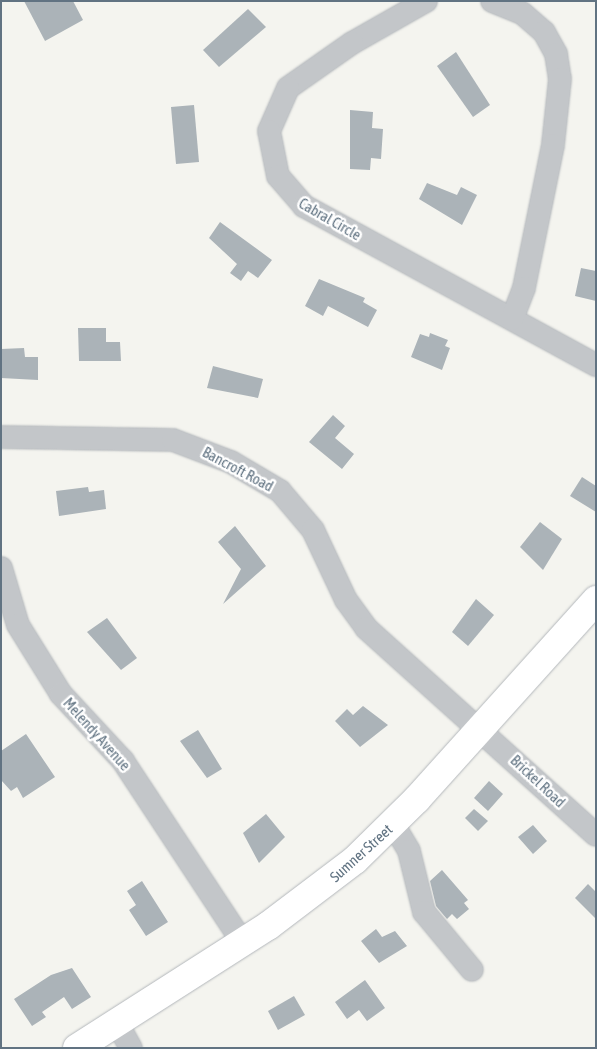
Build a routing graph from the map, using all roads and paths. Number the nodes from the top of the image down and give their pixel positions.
1 (426, 1) edge
2 (492, 1) edge
3 (512, 319) junction
4 (596, 365) edge
5 (1, 437) edge
6 (1, 568) edge
7 (596, 600) edge
8 (480, 728) junction
9 (393, 824) junction
10 (596, 835) edge
11 (243, 943) junction
12 (472, 970) dead end
13 (117, 1023) junction
14 (77, 1048) edge
15 (131, 1048) edge

1 - 3 street, Cabral Circle
2 - 3 street
3 - 4 street, Cabral Circle
5 - 8 street, Bancroft Road
6 - 11 street, Melendy Avenue
7 - 8 main road, Sumner Street
8 - 9 main road, Sumner Street
8 - 10 street, Brickel Road
9 - 11 main road, Sumner Street
9 - 12 street
11 - 13 main road, Sumner Street
13 - 14 main road, Sumner Street
13 - 15 street

